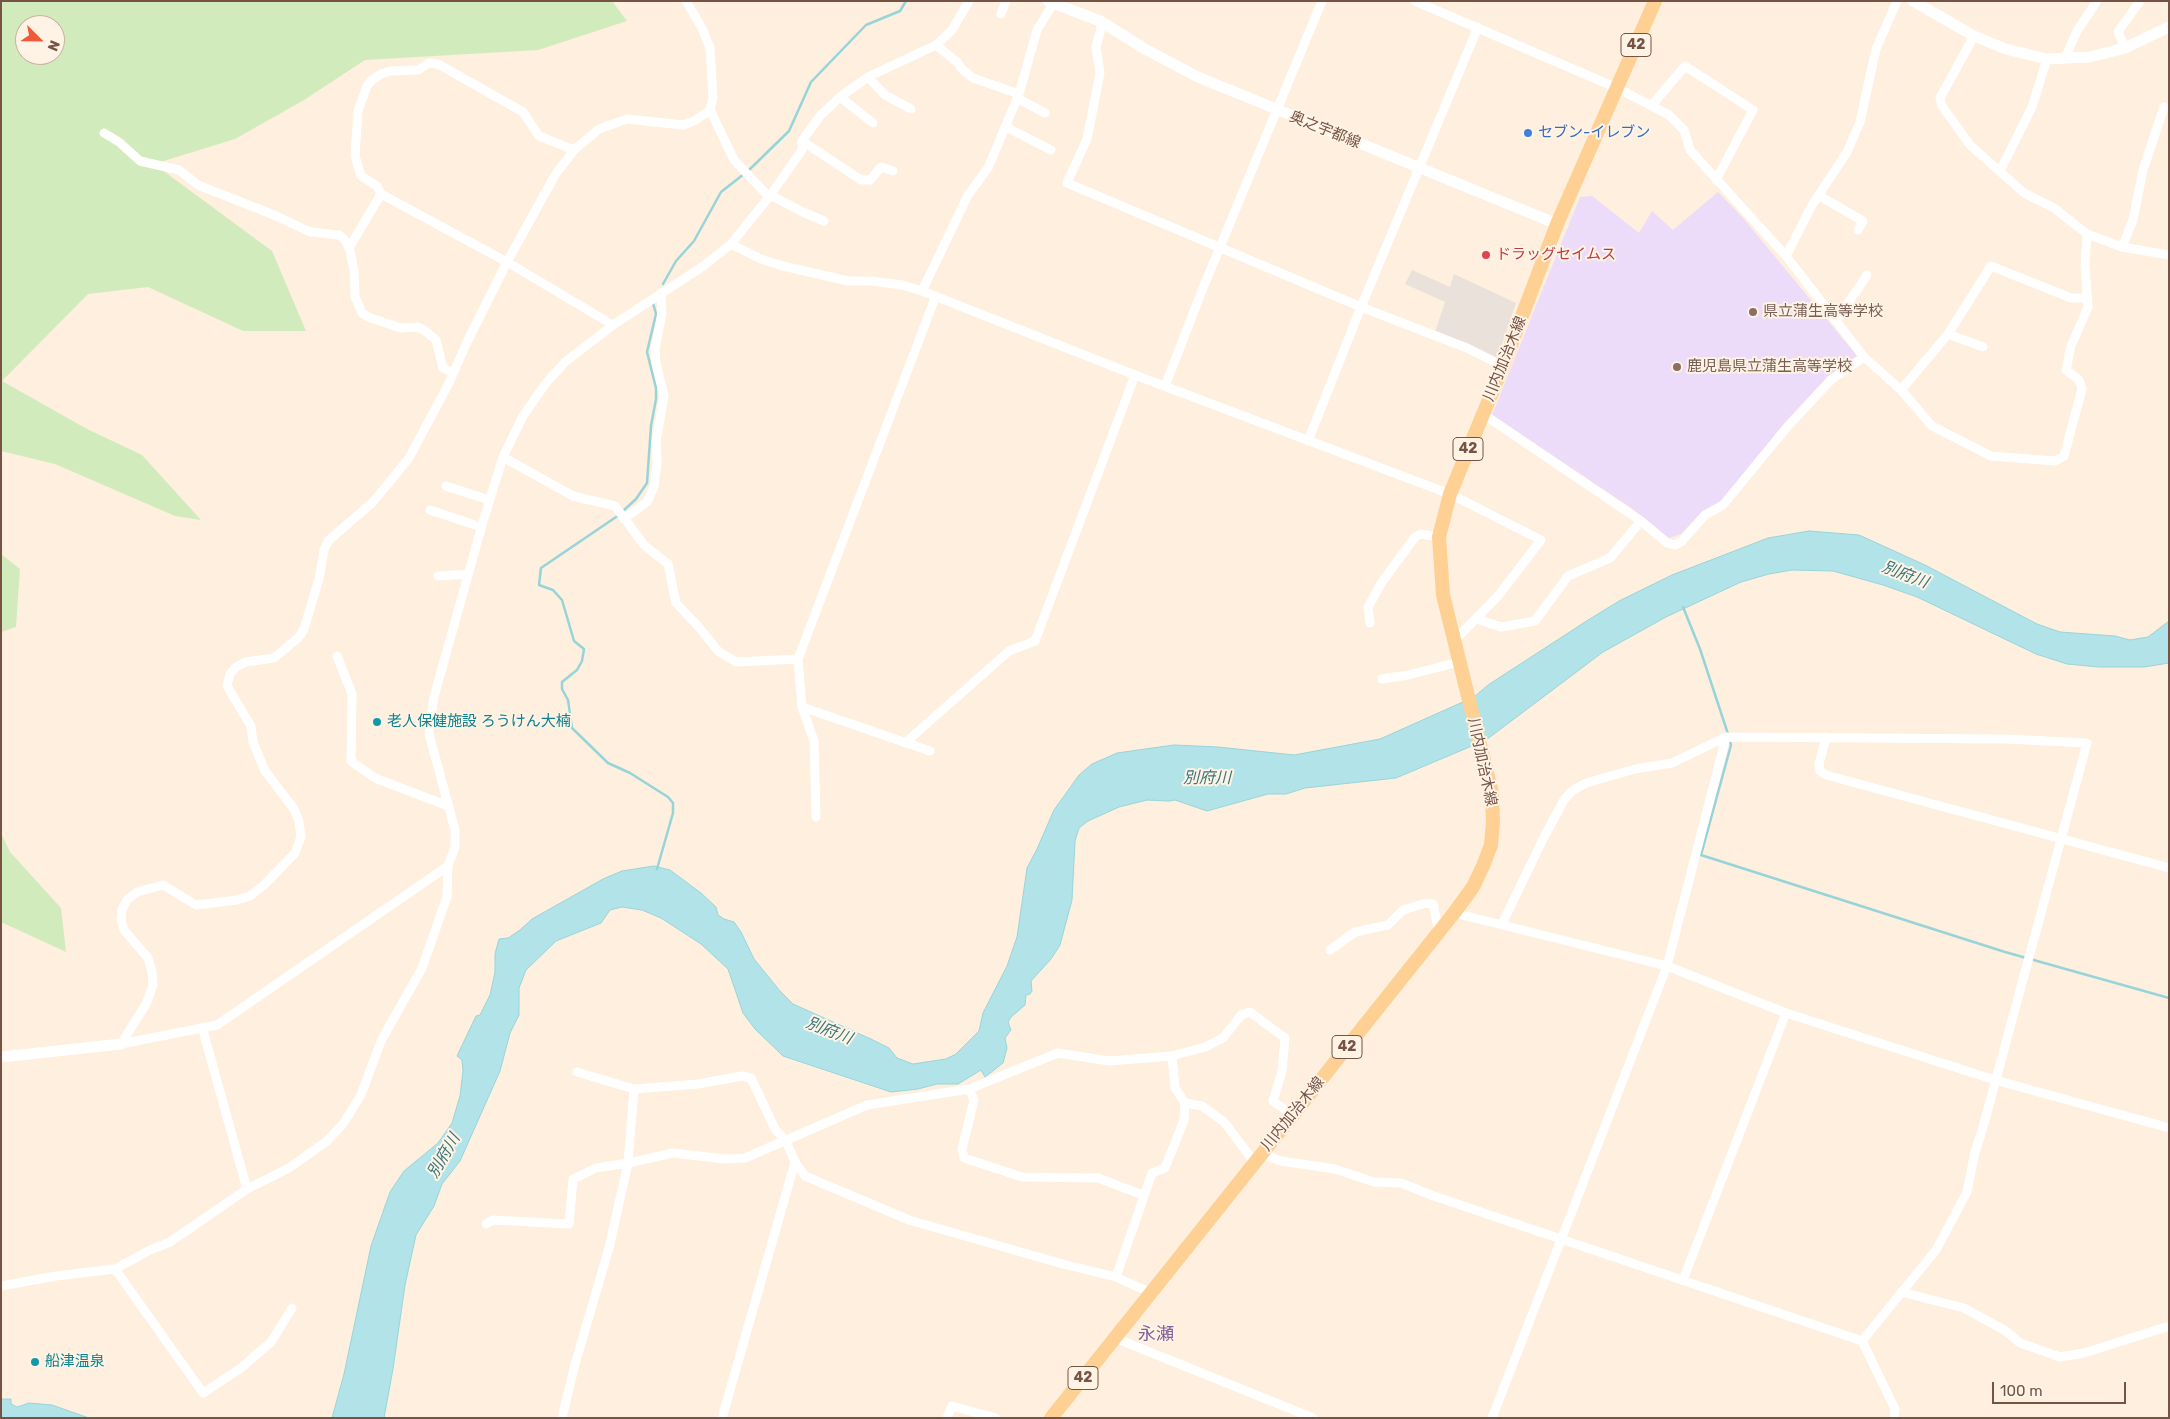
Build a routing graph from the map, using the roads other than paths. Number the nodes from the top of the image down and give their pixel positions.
1 (686, 1) edge
2 (968, 1) edge
3 (1006, 1) edge
4 (1322, 1) edge
5 (1416, 1) edge
6 (1655, 1) edge
7 (1897, 1) edge
8 (1913, 1) edge
9 (2097, 1) edge
10 (2140, 1) edge
11 (1052, 2) edge
12 (1930, 6) edge
13 (1001, 14) dead end
14 (1100, 21) junction
15 (1478, 27) junction
16 (2169, 27) edge
17 (1974, 36) junction
18 (936, 45) junction
19 (2125, 48) junction
20 (2065, 58) junction
21 (2047, 59) junction
22 (868, 77) junction
23 (1617, 88) junction
24 (1018, 96) junction
25 (840, 97) junction
26 (1652, 105) junction
27 (2164, 107) dead end
28 (911, 109) dead end
29 (1276, 109) junction
30 (710, 110) junction
31 (1045, 112) dead end
32 (873, 123) dead end
33 (1006, 127) junction
34 (104, 133) dead end
35 (802, 141) junction
36 (574, 150) junction
37 (1051, 150) dead end
38 (1419, 168) junction
39 (893, 170) dead end
40 (2000, 171) junction
41 (1716, 180) junction
42 (381, 194) junction
43 (1818, 195) junction
44 (769, 196) junction
45 (824, 221) dead end
46 (1557, 224) junction
47 (1858, 230) dead end
48 (2087, 234) junction
49 (731, 244) junction
50 (2122, 247) junction
51 (349, 248) junction
52 (1220, 248) junction
53 (2169, 255) edge
54 (1786, 256) junction
55 (507, 262) junction
56 (1867, 275) dead end
57 (922, 291) junction
58 (661, 293) junction
59 (935, 298) junction
60 (2088, 298) junction
61 (1361, 307) junction
62 (1836, 321) junction
63 (613, 325) junction
64 (1948, 334) junction
65 (1983, 347) dead end
66 (1864, 357) junction
67 (1503, 366) junction
68 (453, 373) junction
69 (1136, 375) junction
70 (1165, 386) junction
71 (1901, 390) junction
72 (1483, 414) junction
73 (1308, 441) junction
74 (503, 456) junction
75 (446, 486) dead end
76 (1450, 494) junction
77 (490, 500) junction
78 (430, 510) dead end
79 (623, 518) junction
80 (1641, 521) junction
81 (481, 527) junction
82 (1439, 537) junction
83 (468, 574) junction
84 (438, 576) dead end
85 (1477, 619) junction
86 (1370, 623) dead end
87 (1454, 641) junction
88 (337, 656) dead end
89 (798, 659) junction
90 (1459, 662) junction
91 (1382, 679) dead end
92 (802, 707) junction
93 (1726, 737) junction
94 (1826, 737) junction
95 (905, 743) junction
96 (930, 751) dead end
97 (448, 806) junction
98 (816, 817) dead end
99 (2060, 839) junction
100 (448, 866) junction
101 (2169, 868) edge
102 (1454, 913) junction
103 (1502, 924) junction
104 (1440, 932) junction
105 (1330, 950) dead end
106 (1667, 966) junction
107 (1786, 1013) junction
108 (202, 1027) junction
109 (122, 1044) junction
110 (1172, 1056) junction
111 (1, 1057) edge
112 (577, 1072) dead end
113 (1995, 1080) junction
114 (634, 1089) junction
115 (969, 1089) junction
116 (1185, 1103) junction
117 (1292, 1115) junction
118 (2169, 1128) edge
119 (786, 1141) junction
120 (1258, 1159) junction
121 (794, 1162) junction
122 (628, 1163) junction
123 (247, 1189) junction
124 (1143, 1195) junction
125 (486, 1224) dead end
126 (1562, 1238) junction
127 (115, 1269) junction
128 (1116, 1277) junction
129 (1683, 1280) junction
130 (1, 1286) edge
131 (1901, 1292) junction
132 (1150, 1293) junction
133 (292, 1308) dead end
134 (2169, 1326) edge
135 (1115, 1338) junction
136 (1862, 1341) junction
137 (565, 1417) edge
138 (722, 1418) edge
139 (947, 1418) edge
140 (996, 1418) edge
141 (1051, 1418) edge
142 (1313, 1418) edge
143 (1492, 1418) edge
144 (1894, 1418) edge

1 - 30 street
2 - 18 street
3 - 13 street
4 - 29 street
5 - 15 street
6 - 23 main road, 川内加治木線 / 42
7 - 43 street
8 - 12 street
9 - 20 street
10 - 19 street
11 - 14 street, 奥之宇都線
11 - 24 street
12 - 17 street
14 - 29 street, 奥之宇都線
14 - 52 street
15 - 23 street
15 - 38 street
16 - 19 street
17 - 21 street
17 - 40 street
18 - 22 street
18 - 24 street
19 - 20 street
20 - 21 street
21 - 40 street
22 - 25 street
22 - 28 street
23 - 26 street
23 - 46 main road, 川内加治木線 / 42
24 - 31 street
24 - 33 street
25 - 32 street
25 - 35 street
26 - 41 street
26 - 41 street
27 - 50 street
29 - 38 street, 奥之宇都線
29 - 52 street
30 - 36 street
30 - 44 street
33 - 37 street
33 - 57 street
34 - 51 street
35 - 39 street
35 - 44 street
36 - 42 street
36 - 55 street
38 - 46 street, 奥之宇都線
38 - 61 street
40 - 48 street
41 - 54 street
42 - 51 street
42 - 55 street
43 - 47 street
43 - 54 street
44 - 45 street
44 - 49 street
46 - 67 main road, 川内加治木線 / 42
48 - 50 street
48 - 60 street
49 - 57 street
49 - 58 street
50 - 53 street
51 - 68 street
52 - 61 street
52 - 70 street
54 - 62 street
55 - 63 street
55 - 68 street
56 - 62 street
57 - 59 street
58 - 63 street
58 - 79 street
59 - 69 street
59 - 89 street
60 - 64 street
60 - 71 street
61 - 67 street
61 - 73 street
62 - 66 street
63 - 74 street
64 - 65 street
64 - 71 street
66 - 71 street
66 - 80 street
67 - 72 main road, 川内加治木線 / 42
68 - 109 street
69 - 70 street
69 - 95 street
70 - 73 street
72 - 76 main road, 川内加治木線 / 42
72 - 80 street
73 - 76 street
74 - 77 street
74 - 79 street
75 - 77 street
76 - 82 main road, 川内加治木線 / 42
76 - 85 street
77 - 81 street
78 - 81 street
79 - 89 street
80 - 85 street
81 - 83 street
82 - 86 street
82 - 87 main road, 川内加治木線 / 42
83 - 84 street
83 - 97 street
85 - 87 street
87 - 90 main road, 川内加治木線 / 42
88 - 97 street
89 - 92 street
90 - 91 street
90 - 102 main road, 川内加治木線 / 42
92 - 95 street
92 - 98 street
93 - 94 street
93 - 103 street
93 - 106 street
94 - 99 street
94 - 99 street
95 - 96 street
97 - 100 street
99 - 101 street
99 - 113 street
100 - 108 street
100 - 123 street
102 - 103 street
102 - 104 main road, 川内加治木線 / 42
103 - 106 street
104 - 105 street
104 - 117 main road, 川内加治木線 / 42
106 - 107 street
106 - 126 street
107 - 113 street
107 - 129 street
108 - 109 street
108 - 123 street
109 - 111 street
110 - 115 street
110 - 116 street
110 - 117 street
112 - 114 street
113 - 118 street
113 - 131 street
114 - 119 street
114 - 122 street
115 - 119 street
115 - 124 street
116 - 120 street
116 - 124 street
117 - 120 main road, 川内加治木線 / 42
119 - 121 street
119 - 122 street
120 - 126 street
120 - 132 main road, 川内加治木線 / 42
121 - 128 street
121 - 138 street
122 - 125 street
122 - 137 street
123 - 127 street
124 - 128 street
126 - 129 street
126 - 143 street
127 - 130 street
127 - 133 street
128 - 132 street
129 - 136 street
131 - 134 street
131 - 136 street
132 - 135 main road, 川内加治木線 / 42
135 - 141 main road, 川内加治木線 / 42
135 - 142 street
136 - 144 street
139 - 140 street

